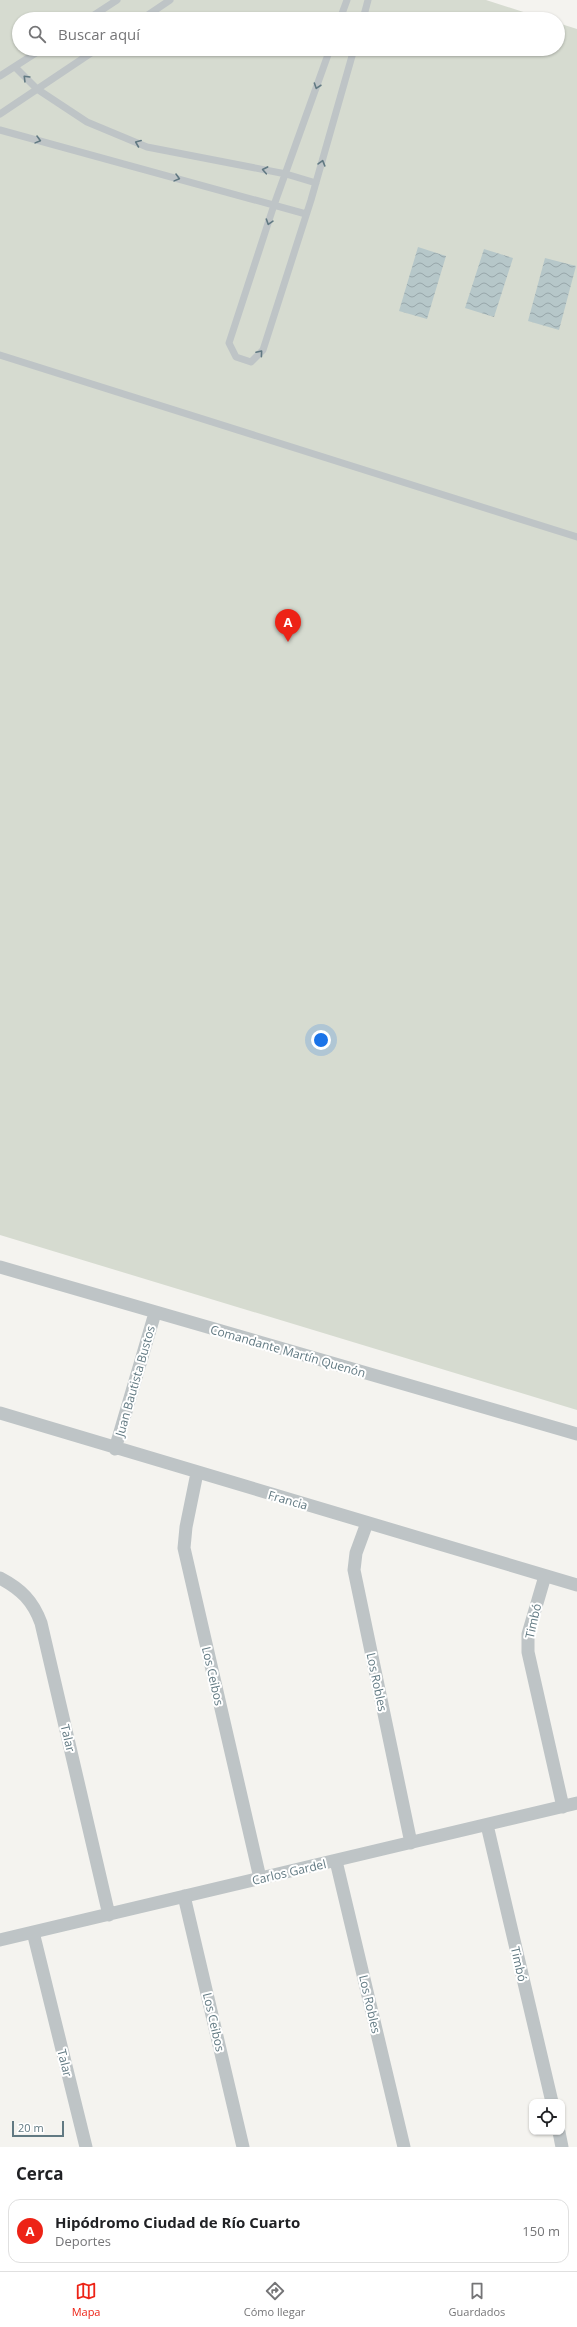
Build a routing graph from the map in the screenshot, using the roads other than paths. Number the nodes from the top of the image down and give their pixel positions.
1 (117, 0) edge
2 (170, 0) edge
3 (347, 0) edge
4 (368, 0) edge
5 (99, 12) edge
6 (152, 12) edge
7 (343, 12) edge
8 (365, 12) edge
9 (32, 56) edge
10 (86, 56) edge
11 (328, 56) edge
12 (352, 56) edge
13 (15, 67) junction
14 (0, 76) edge
15 (37, 89) junction
16 (0, 114) edge
17 (0, 130) edge
18 (286, 174) junction
19 (316, 183) junction
20 (274, 205) junction
21 (306, 214) junction
22 (0, 355) edge
23 (577, 537) edge
24 (0, 1267) edge
25 (155, 1313) junction
26 (0, 1413) edge
27 (577, 1434) edge
28 (115, 1449) junction
29 (197, 1473) junction
30 (367, 1523) junction
31 (545, 1576) junction
32 (0, 1578) edge
33 (577, 1586) edge
34 (577, 1803) edge
35 (563, 1807) junction
36 (487, 1825) junction
37 (412, 1843) junction
38 (336, 1861) junction
39 (260, 1878) junction
40 (184, 1896) junction
41 (109, 1915) junction
42 (33, 1932) junction
43 (0, 1940) edge
44 (551, 2099) edge
45 (560, 2135) edge
46 (86, 2147) edge
47 (243, 2147) edge
48 (404, 2147) edge
49 (562, 2147) edge

1 - 5 lane
2 - 6 lane
3 - 7 lane
4 - 8 lane
9 - 13 lane
10 - 15 lane
11 -> 18 lane
19 -> 12 lane
13 - 14 lane
15 -> 13 lane
15 - 16 lane
18 -> 15 lane
17 -> 20 lane
18 - 19 lane
18 - 20 lane
19 - 21 lane
20 - 21 lane
20 -> 21 lane
22 - 23 lane
24 - 25 street, Comandante Martín Quenón
25 - 27 street, Comandante Martín Quenón
25 - 28 street, Juan Bautista Bustos
26 - 28 street, Francia
28 - 29 street, Francia
29 - 30 street, Francia
29 - 39 street, Los Ceibos
30 - 31 street, Francia
30 - 37 street, Los Robles
31 - 33 street, Francia
31 - 35 street, Timbó
32 - 41 street, Talar
34 - 35 street, Carlos Gardel
35 - 36 street, Carlos Gardel
36 - 37 street, Carlos Gardel
36 - 44 street, Timbó
37 - 38 street, Carlos Gardel
38 - 39 street, Carlos Gardel
38 - 48 street, Los Robles
39 - 40 street, Carlos Gardel
40 - 41 street, Carlos Gardel
40 - 47 street, Los Ceibos
41 - 42 street, Carlos Gardel
42 - 43 street, Carlos Gardel
42 - 46 street, Talar
45 - 49 street

